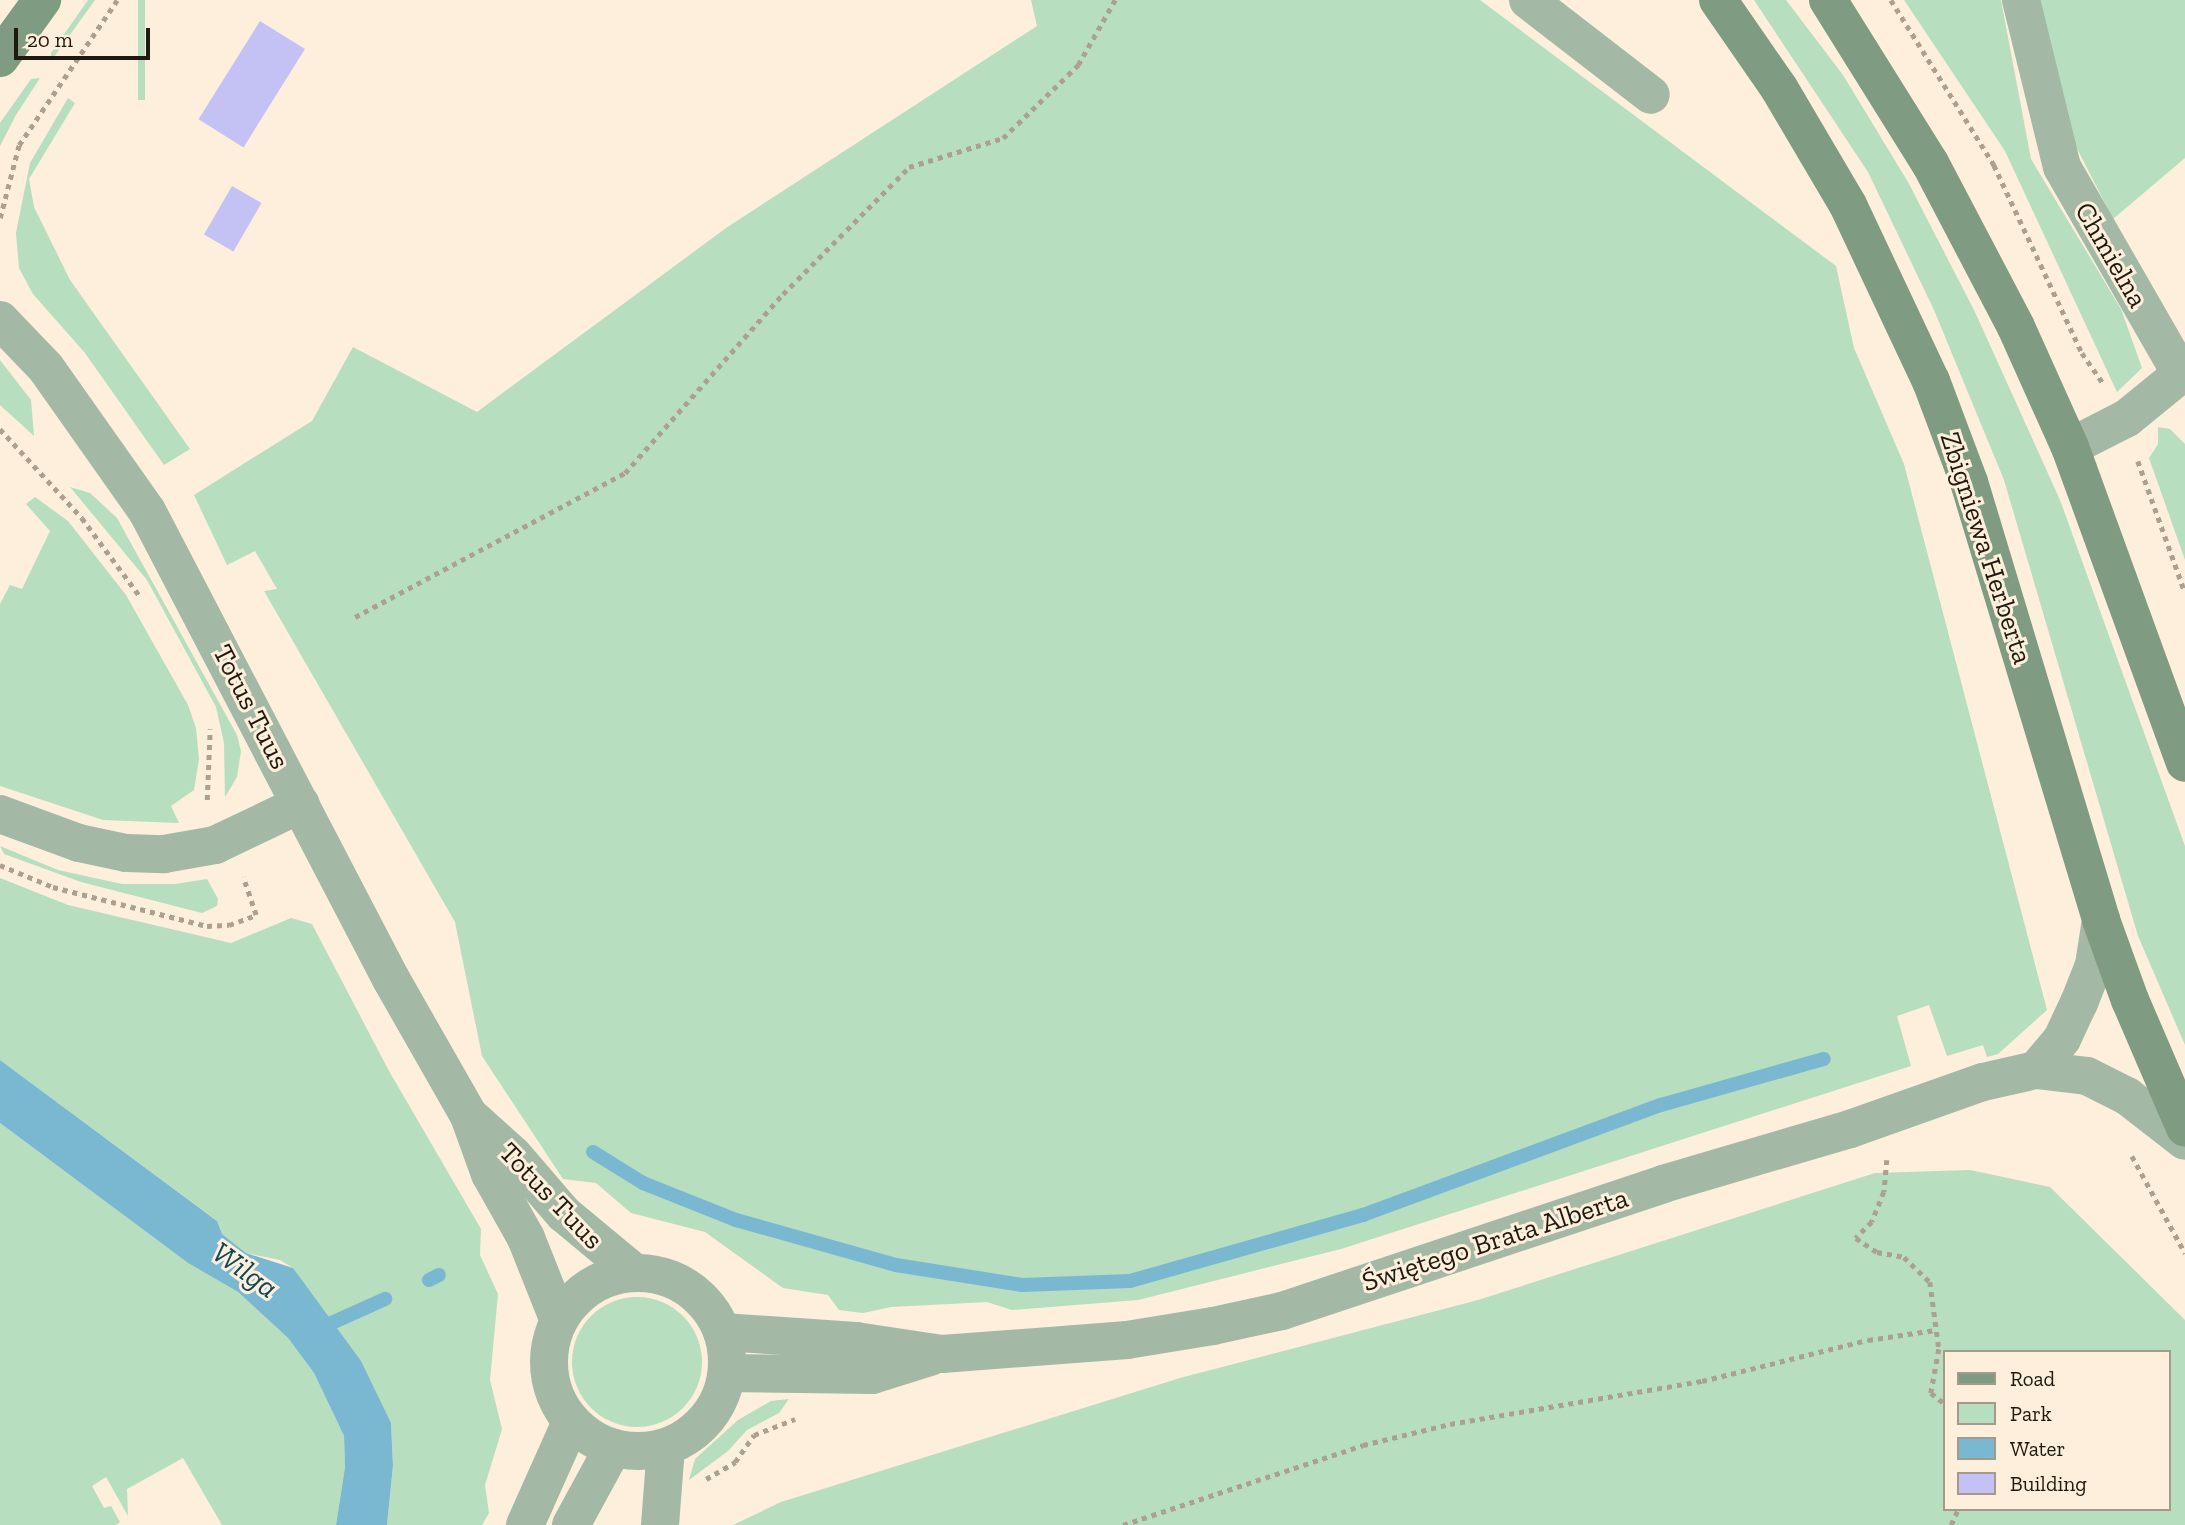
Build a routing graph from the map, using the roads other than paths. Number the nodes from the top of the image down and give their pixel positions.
1 (42, 0) edge
2 (1528, 0) edge
3 (1718, 0) edge
4 (1828, 0) edge
5 (2021, 0) edge
6 (0, 58) edge
7 (1651, 95) dead end
8 (0, 320) edge
9 (2070, 447) junction
10 (2185, 763) edge
11 (301, 804) junction
12 (0, 814) edge
13 (2101, 919) junction
14 (2036, 1070) junction
15 (469, 1116) junction
16 (2185, 1128) edge
17 (2185, 1141) edge
18 (635, 1273) junction
19 (559, 1321) junction
20 (722, 1332) junction
21 (942, 1354) junction
22 (727, 1373) junction
23 (571, 1422) junction
24 (666, 1447) junction
25 (613, 1448) junction
26 (525, 1525) edge
27 (571, 1525) edge
28 (660, 1525) edge

1 - 6 main road
2 - 7 street
3 - 13 main road, Zbigniewa Herberta
4 - 9 main road
5 - 9 street, Chmielna
8 - 11 street, Totus Tuus
9 - 10 main road
11 - 12 street
11 - 15 street, Totus Tuus
13 - 14 street
13 - 16 main road, Zbigniewa Herberta
14 - 17 street, Świętego Brata Alberta
14 - 21 street, Świętego Brata Alberta
15 - 18 street, Totus Tuus
15 - 19 street, Totus Tuus
18 - 19 street
18 - 20 street
19 - 23 street
20 - 21 street, Świętego Brata Alberta
20 - 22 street
21 - 22 street, Świętego Brata Alberta
22 - 24 street
23 - 25 street
23 - 26 street
24 - 25 street
24 - 28 street
25 - 27 street

